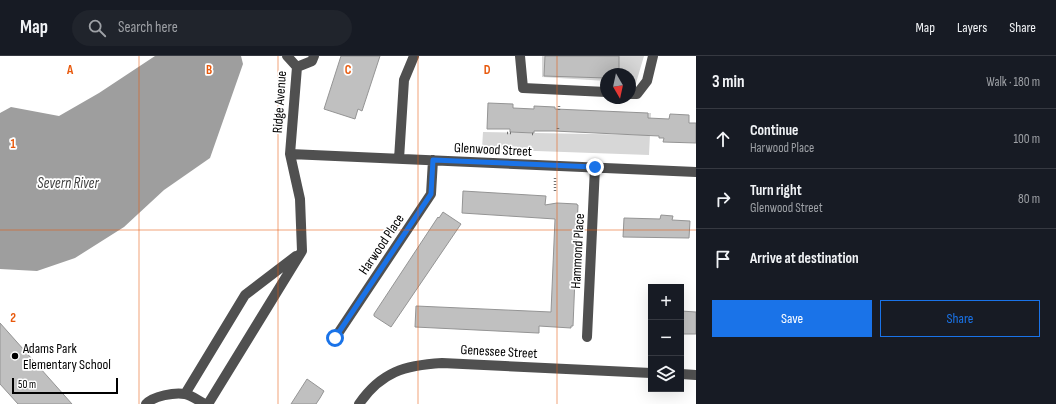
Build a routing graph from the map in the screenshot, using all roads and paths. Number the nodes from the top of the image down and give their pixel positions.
1 (287, 56) edge
2 (314, 56) edge
3 (414, 56) edge
4 (520, 56) edge
5 (653, 56) edge
6 (298, 67) junction
7 (600, 92) edge
8 (636, 94) edge
9 (559, 105) dead end
10 (559, 110) dead end
11 (290, 154) junction
12 (399, 159) junction
13 (433, 160) junction
14 (595, 167) junction
15 (696, 172) edge
16 (555, 177) dead end
17 (554, 191) dead end
18 (302, 251) junction
19 (587, 337) dead end
20 (335, 338) dead end
21 (648, 373) edge
22 (684, 374) edge
23 (696, 375) edge
24 (185, 394) junction
25 (146, 404) edge
26 (205, 404) edge
27 (208, 404) edge
28 (359, 404) edge

1 - 6 street, Ridge Avenue
2 - 6 street
3 - 12 street
4 - 7 street
5 - 8 street
6 - 11 street, Ridge Avenue
9 - 10 path
11 - 12 street, Glenwood Street
11 - 18 street, Ridge Avenue
12 - 13 street, Glenwood Street
13 - 14 street, Glenwood Street
13 - 20 street, Harwood Place
14 - 15 street, Glenwood Street
14 - 19 street, Hammond Place
16 - 17 path
18 - 24 street
18 - 27 street
21 - 28 street, Genessee Street
22 - 23 street
24 - 25 street
24 - 26 street

